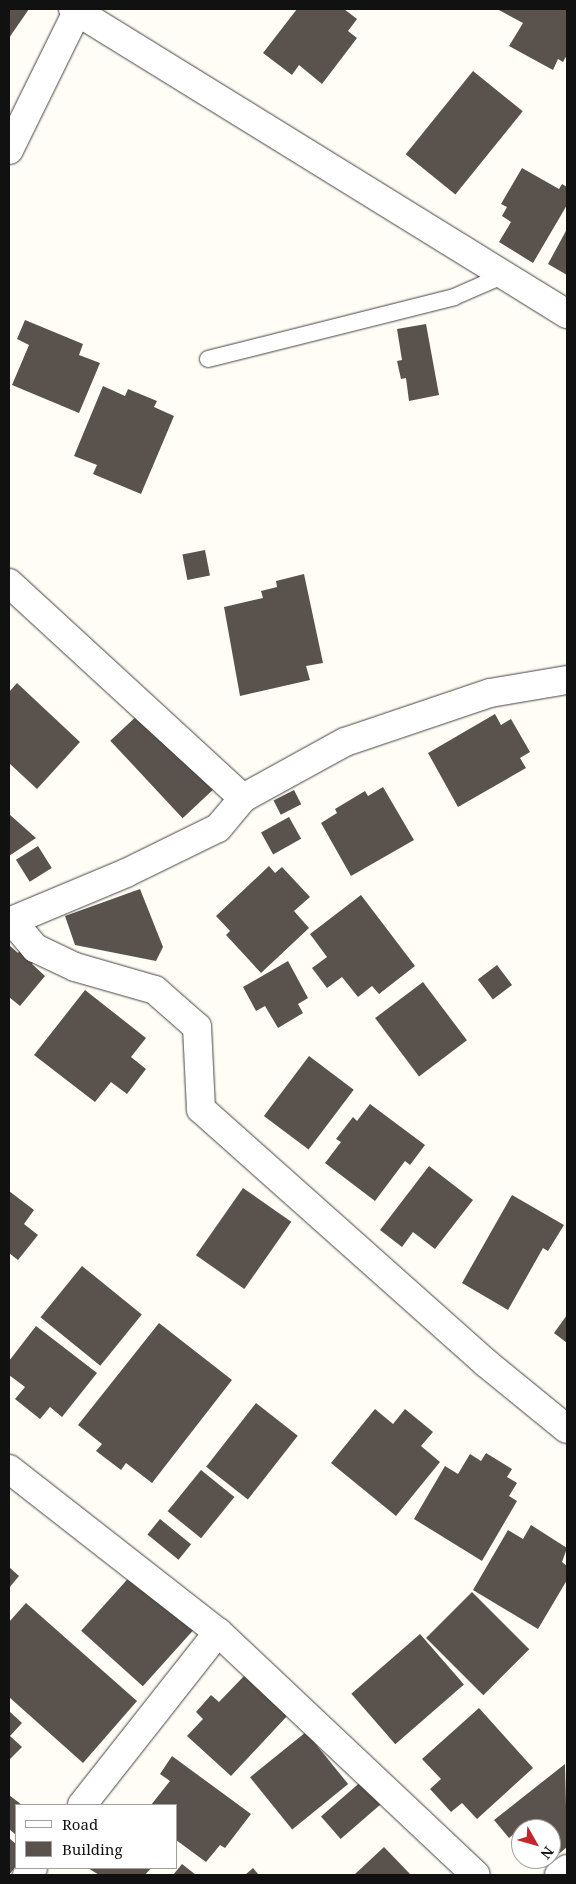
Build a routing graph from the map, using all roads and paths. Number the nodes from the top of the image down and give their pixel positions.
1 (75, 10) edge
2 (9, 150) edge
3 (502, 276) junction
4 (567, 314) edge
5 (208, 359) dead end
6 (9, 583) edge
7 (567, 680) edge
8 (243, 798) junction
9 (11, 922) edge
10 (567, 1429) edge
11 (9, 1469) edge
12 (218, 1632) junction
13 (83, 1804) edge
14 (567, 1869) edge
15 (476, 1875) edge
16 (559, 1875) edge

1 - 2 street
1 - 3 street
3 - 4 street
3 - 5 lane
6 - 8 street
7 - 8 street
8 - 9 street
9 - 10 street
11 - 12 street
12 - 13 street
12 - 15 street
14 - 16 street

